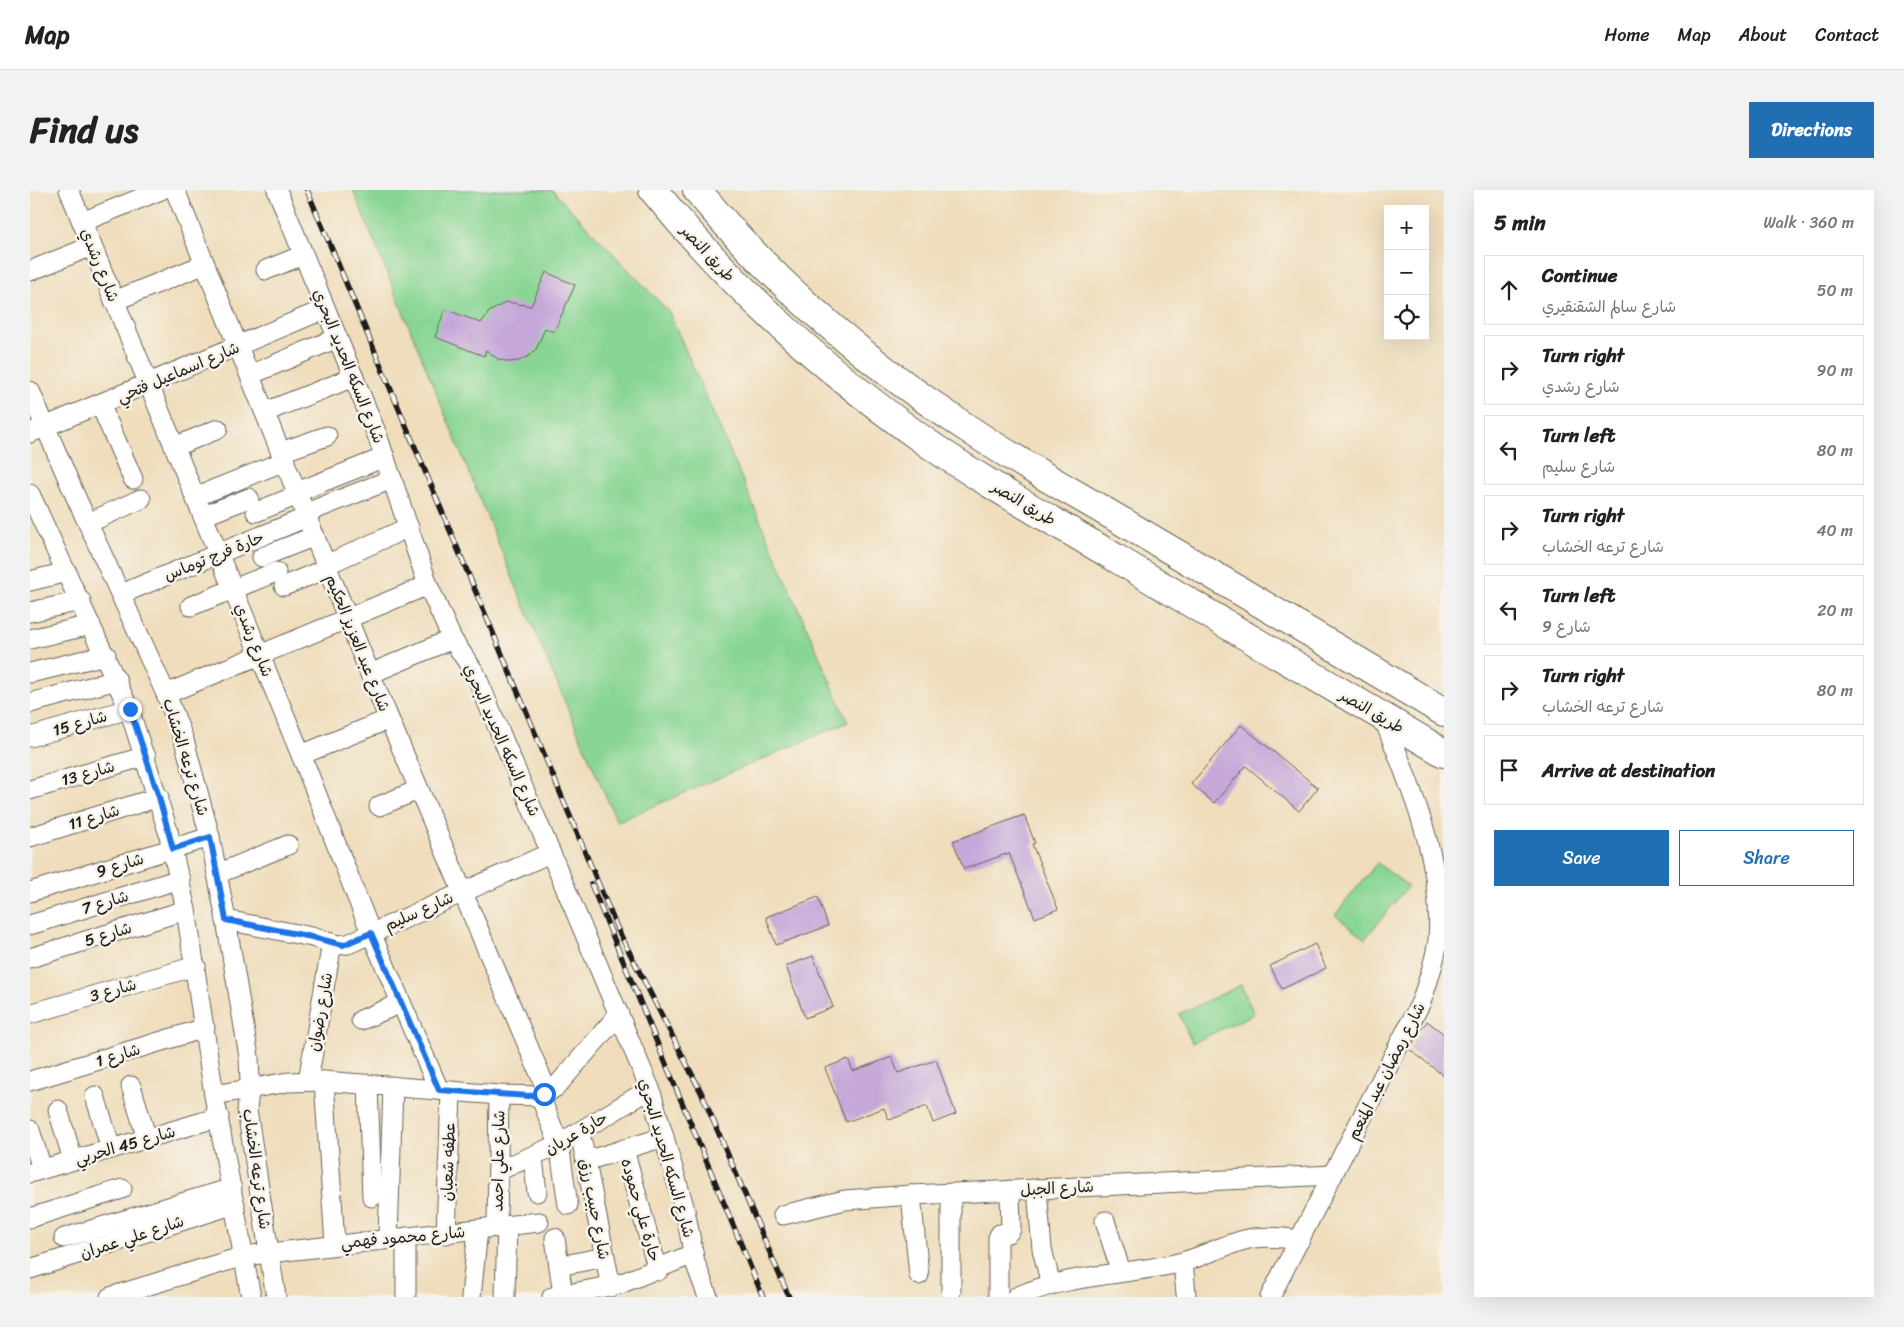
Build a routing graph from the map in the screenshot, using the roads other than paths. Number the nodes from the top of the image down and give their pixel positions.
1 (69, 190) edge
2 (161, 190) edge
3 (175, 190) edge
4 (277, 190) edge
5 (653, 190) edge
6 (697, 190) edge
7 (82, 222) junction
8 (92, 246) junction
9 (303, 255) junction
10 (205, 264) junction
11 (266, 270) dead end
12 (30, 271) edge
13 (114, 301) junction
14 (325, 310) junction
15 (337, 338) junction
16 (239, 346) junction
17 (250, 375) junction
18 (354, 377) junction
19 (148, 384) junction
20 (30, 391) edge
21 (100, 404) junction
22 (265, 412) junction
23 (218, 429) dead end
24 (37, 430) edge
25 (327, 436) dead end
26 (174, 447) junction
27 (283, 456) junction
28 (385, 457) junction
29 (133, 479) dead end
30 (392, 479) junction
31 (30, 494) edge
32 (298, 494) junction
33 (195, 497) junction
34 (141, 499) dead end
35 (306, 515) junction
36 (203, 516) junction
37 (88, 524) junction
38 (409, 527) junction
39 (315, 536) junction
40 (218, 554) junction
41 (262, 556) dead end
42 (327, 567) junction
43 (67, 572) junction
44 (30, 580) edge
45 (428, 584) junction
46 (233, 589) junction
47 (121, 594) junction
48 (81, 601) junction
49 (191, 606) dead end
50 (30, 612) edge
51 (1281, 616) junction
52 (348, 618) junction
53 (92, 625) junction
54 (30, 639) edge
55 (452, 639) junction
56 (1342, 650) junction
57 (1273, 653) junction
58 (106, 655) junction
59 (260, 655) junction
60 (30, 673) edge
61 (370, 674) junction
62 (117, 680) junction
63 (1321, 682) junction
64 (166, 694) junction
65 (30, 704) edge
66 (130, 709) junction
67 (1444, 712) edge
68 (1384, 717) junction
69 (389, 719) junction
70 (30, 737) edge
71 (1444, 753) edge
72 (301, 755) junction
73 (146, 756) junction
74 (30, 790) edge
75 (418, 790) junction
76 (159, 797) junction
77 (379, 806) dead end
78 (30, 837) edge
79 (210, 837) junction
80 (288, 845) dead end
81 (173, 849) junction
82 (550, 853) junction
83 (217, 874) junction
84 (180, 879) junction
85 (30, 892) edge
86 (461, 892) junction
87 (186, 910) junction
88 (226, 920) junction
89 (30, 924) edge
90 (371, 933) junction
91 (332, 942) junction
92 (30, 958) edge
93 (196, 966) junction
94 (401, 1002) junction
95 (30, 1014) edge
96 (619, 1014) junction
97 (361, 1020) dead end
98 (205, 1028) junction
99 (30, 1081) edge
100 (316, 1081) junction
101 (368, 1084) junction
102 (131, 1086) dead end
103 (393, 1086) junction
104 (250, 1088) junction
105 (650, 1089) junction
106 (445, 1090) junction
107 (214, 1094) junction
108 (499, 1094) junction
109 (544, 1094) junction
110 (95, 1096) dead end
111 (58, 1110) dead end
112 (219, 1117) junction
113 (30, 1130) edge
114 (580, 1132) junction
115 (664, 1137) junction
116 (146, 1139) junction
117 (559, 1144) junction
118 (111, 1149) junction
119 (624, 1149) junction
120 (533, 1158) junction
121 (72, 1160) junction
122 (586, 1161) junction
123 (36, 1171) edge
124 (498, 1171) junction
125 (1332, 1175) junction
126 (122, 1188) dead end
127 (1037, 1189) junction
128 (1010, 1190) junction
129 (537, 1192) dead end
130 (951, 1193) junction
131 (911, 1194) junction
132 (233, 1196) junction
133 (372, 1197) dead end
134 (568, 1205) dead end
135 (55, 1210) junction
136 (783, 1215) dead end
137 (30, 1218) edge
138 (1104, 1221) dead end
139 (539, 1222) dead end
140 (502, 1227) junction
141 (478, 1230) junction
142 (446, 1234) junction
143 (64, 1238) junction
144 (397, 1238) junction
145 (555, 1238) dead end
146 (1300, 1240) junction
147 (335, 1244) junction
148 (268, 1252) junction
149 (693, 1254) junction
150 (244, 1256) junction
151 (69, 1257) junction
152 (605, 1257) junction
153 (1183, 1262) junction
154 (559, 1266) junction
155 (30, 1269) edge
156 (658, 1271) junction
157 (1121, 1272) junction
158 (919, 1275) dead end
159 (1051, 1285) junction
160 (611, 1287) junction
161 (1077, 1289) edge
162 (155, 1290) edge
163 (950, 1292) dead end
164 (1186, 1294) dead end
165 (558, 1296) edge
166 (110, 1297) edge
167 (251, 1297) edge
168 (276, 1297) edge
169 (406, 1297) edge
170 (471, 1297) edge
171 (505, 1297) edge
172 (708, 1297) edge
173 (998, 1297) edge
174 (1016, 1297) edge
175 (1270, 1297) edge

1 - 7 street, شارع رشدي
2 - 7 street
3 - 10 street, شارع عبد العزيز الحكيم
4 - 9 street, شارع السكه الحديد البحري
5 - 57 highway, طريق النصر
6 - 51 highway, طريق النصر
7 - 8 street, شارع رشدي
8 - 12 street
8 - 13 street, شارع رشدي
9 - 11 street
9 - 14 street, شارع السكه الحديد البحري
10 - 13 street
10 - 16 street, شارع عبد العزيز الحكيم
13 - 19 street, شارع رشدي
14 - 15 street, شارع السكه الحديد البحري
14 - 16 street, شارع اسماعيل فتحي
15 - 17 street
15 - 18 street, شارع السكه الحديد البحري
16 - 17 street, شارع عبد العزيز الحكيم
16 - 19 street, شارع اسماعيل فتحي
17 - 22 street, شارع عبد العزيز الحكيم
18 - 22 street
18 - 28 street, شارع السكه الحديد البحري
19 - 21 street, شارع اسماعيل فتحي
19 - 26 street, شارع رشدي
20 - 24 street, شارع ترعه الخشاب
21 - 24 street, شارع اسماعيل فتحي
21 - 29 street
22 - 27 street, شارع عبد العزيز الحكيم
23 - 26 street
24 - 37 street, شارع ترعه الخشاب
25 - 27 street
26 - 33 street, شارع رشدي
27 - 32 street, شارع عبد العزيز الحكيم
27 - 33 street
28 - 30 street, شارع السكه الحديد البحري
28 - 32 street
30 - 35 street, حارة فرج توماس
30 - 38 street, شارع السكه الحديد البحري
31 - 43 street, شارع ترعه الخشاب
32 - 35 street, شارع عبد العزيز الحكيم
32 - 36 street
33 - 36 street, شارع رشدي
34 - 37 street
35 - 39 street, شارع عبد العزيز الحكيم
35 - 40 street, حارة فرج توماس
36 - 40 street, شارع رشدي
37 - 47 street, شارع ترعه الخشاب
38 - 42 street
38 - 45 street, شارع السكه الحديد البحري
39 - 41 street
39 - 42 street, شارع عبد العزيز الحكيم
40 - 46 street, شارع رشدي
40 - 47 street, حارة فرج توماس
42 - 46 street
42 - 52 street, شارع عبد العزيز الحكيم
43 - 44 street
43 - 48 street, شارع ترعه الخشاب
45 - 52 street
45 - 55 street, شارع السكه الحديد البحري
46 - 49 street
46 - 59 street, شارع رشدي
47 - 64 street, شارع ترعه الخشاب
48 - 50 street
48 - 53 street, شارع ترعه الخشاب
51 - 56 highway, طريق النصر
51 - 57 highway
52 - 59 street
52 - 61 street, شارع عبد العزيز الحكيم
53 - 54 street
53 - 58 street, شارع ترعه الخشاب
55 - 61 street
55 - 82 street, شارع السكه الحديد البحري
56 - 63 highway
56 - 67 highway, طريق النصر
57 - 63 highway, طريق النصر
58 - 60 street
58 - 62 street, شارع ترعه الخشاب
59 - 64 street
59 - 72 street, شارع رشدي
61 - 69 street, شارع عبد العزيز الحكيم
62 - 65 street
62 - 66 street, شارع ترعه الخشاب
63 - 68 highway, طريق النصر
64 - 79 street, شارع ترعه الخشاب
66 - 70 street, شارع 15
66 - 73 street, شارع ترعه الخشاب
68 - 71 highway, طريق النصر
68 - 125 street, شارع رمضان عبد المنعم
69 - 72 street
69 - 75 street, شارع عبد العزيز الحكيم
72 - 90 street, شارع رشدي
73 - 74 street, شارع 13
73 - 76 street, شارع ترعه الخشاب
75 - 77 street
75 - 86 street, شارع عبد العزيز الحكيم
76 - 78 street, شارع 11
76 - 81 street, شارع ترعه الخشاب
79 - 81 street, شارع 9
79 - 83 street, شارع ترعه الخشاب
80 - 83 street
81 - 84 street, شارع ترعه الخشاب
81 - 85 street, شارع 9
82 - 86 street, شارع سليم
82 - 96 street, شارع السكه الحديد البحري
83 - 88 street, شارع ترعه الخشاب
84 - 87 street, شارع ترعه الخشاب
84 - 89 street, شارع 7
86 - 90 street, شارع سليم
86 - 109 street, شارع عبد العزيز الحكيم
87 - 92 street, شارع 5
87 - 93 street, شارع ترعه الخشاب
88 - 91 street, شارع سليم
88 - 104 street, شارع ترعه الخشاب
90 - 91 street, شارع سليم
90 - 94 street, شارع رشدي
91 - 100 street, شارع رضوان
93 - 95 street, شارع 3
93 - 98 street, شارع ترعه الخشاب
94 - 97 street
94 - 106 street, شارع رشدي
96 - 105 street, شارع السكه الحديد البحري
96 - 109 street
98 - 99 street, شارع 1
98 - 107 street, شارع ترعه الخشاب
100 - 101 street
100 - 104 street
100 - 147 street, شارع رضوان
101 - 103 street
101 - 133 street
102 - 116 street
103 - 106 street
103 - 144 street
104 - 107 street
104 - 148 street, شارع ترعه الخشاب
105 - 114 street, حارة عريان
105 - 115 street, شارع السكه الحديد البحري
106 - 108 street
106 - 142 street, عطفه شعبان
107 - 112 street, شارع ترعه الخشاب
108 - 109 street
108 - 124 street, شارع علي احمد
109 - 117 street, شارع عبد العزيز الحكيم
110 - 118 street
111 - 121 street
112 - 116 street, شارع 45 الحربي
112 - 132 street, شارع ترعه الخشاب
113 - 123 street
114 - 117 street, حارة عريان
114 - 122 street, شارع حبيب رزق
115 - 119 street
115 - 149 street, شارع السكه الحديد البحري
116 - 118 street, شارع 45 الحربي
117 - 120 street, حارة عريان
117 - 134 street, شارع عبد العزيز الحكيم
118 - 121 street, شارع 45 الحربي
119 - 122 street
119 - 156 street, حارة علي حموده
120 - 124 street, حارة عريان
120 - 129 street
121 - 123 street, شارع 45 الحربي
122 - 152 street, شارع حبيب رزق
124 - 140 street, شارع علي احمد
125 - 127 street, شارع الجبل
125 - 146 street, شارع رمضان عبد المنعم
126 - 135 street
127 - 128 street, شارع الجبل
127 - 159 street
128 - 130 street, شارع الجبل
128 - 173 street
130 - 131 street, شارع الجبل
130 - 163 street
131 - 136 street, شارع الجبل
131 - 158 street
132 - 143 street
132 - 150 street, شارع ترعه الخشاب
132 - 151 street, شارع علي عمران
135 - 137 street
135 - 143 street
138 - 157 street
139 - 140 street, شارع محمود فهمي
140 - 141 street, شارع محمود فهمي
140 - 171 street, شارع علي احمد
141 - 142 street, شارع محمود فهمي
141 - 170 street
142 - 144 street, شارع محمود فهمي
143 - 151 street
144 - 147 street, شارع محمود فهمي
144 - 169 street
145 - 154 street
146 - 153 street
146 - 175 street, شارع رمضان عبد المنعم
147 - 148 street, شارع محمود فهمي
148 - 150 street, شارع محمود فهمي
148 - 168 street, شارع ترعه الخشاب
149 - 156 street
149 - 172 street, شارع السكه الحديد البحري
150 - 162 street, شارع محمود فهمي
150 - 167 street, شارع ترعه الخشاب
151 - 155 street, شارع علي عمران
152 - 154 street
152 - 160 street, شارع حبيب رزق
153 - 157 street
153 - 164 street
154 - 165 street
156 - 160 street
157 - 161 street
159 - 161 street
159 - 174 street
160 - 165 street
162 - 166 street, شارع محمود فهمي

